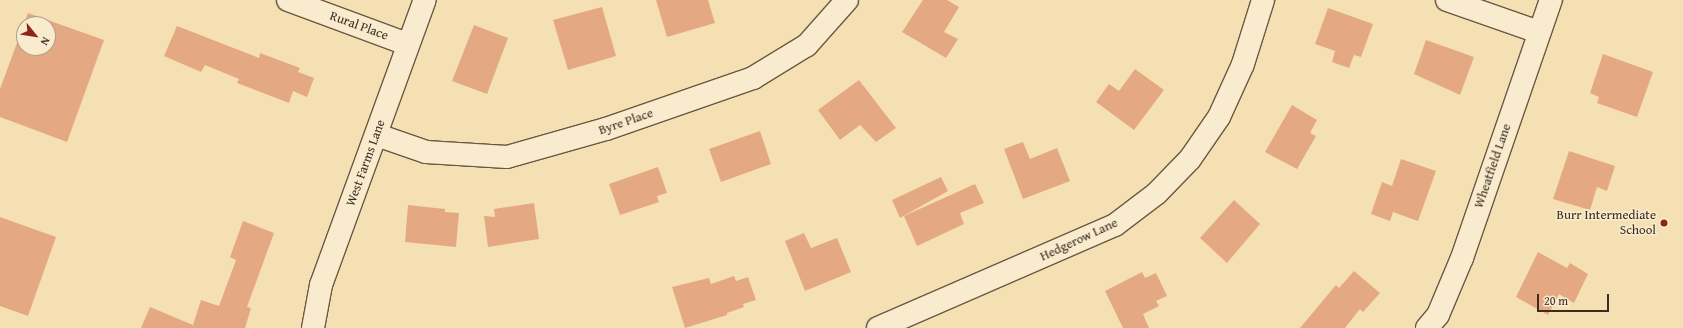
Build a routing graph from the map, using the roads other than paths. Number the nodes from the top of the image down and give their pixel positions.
1 (288, 0) edge
2 (425, 0) edge
3 (847, 0) edge
4 (1264, 0) edge
5 (1447, 0) edge
6 (1551, 0) edge
7 (1539, 32) junction
8 (407, 44) junction
9 (377, 135) junction
10 (313, 328) edge
11 (878, 328) edge
12 (1427, 328) edge

1 - 8 street, Rural Place
2 - 8 street, West Farms Lane
3 - 9 street, Byre Place
4 - 11 street, Hedgerow Lane
5 - 7 street
6 - 7 street, Wheatfield Lane
7 - 12 street, Wheatfield Lane
8 - 9 street, West Farms Lane
9 - 10 street, West Farms Lane

